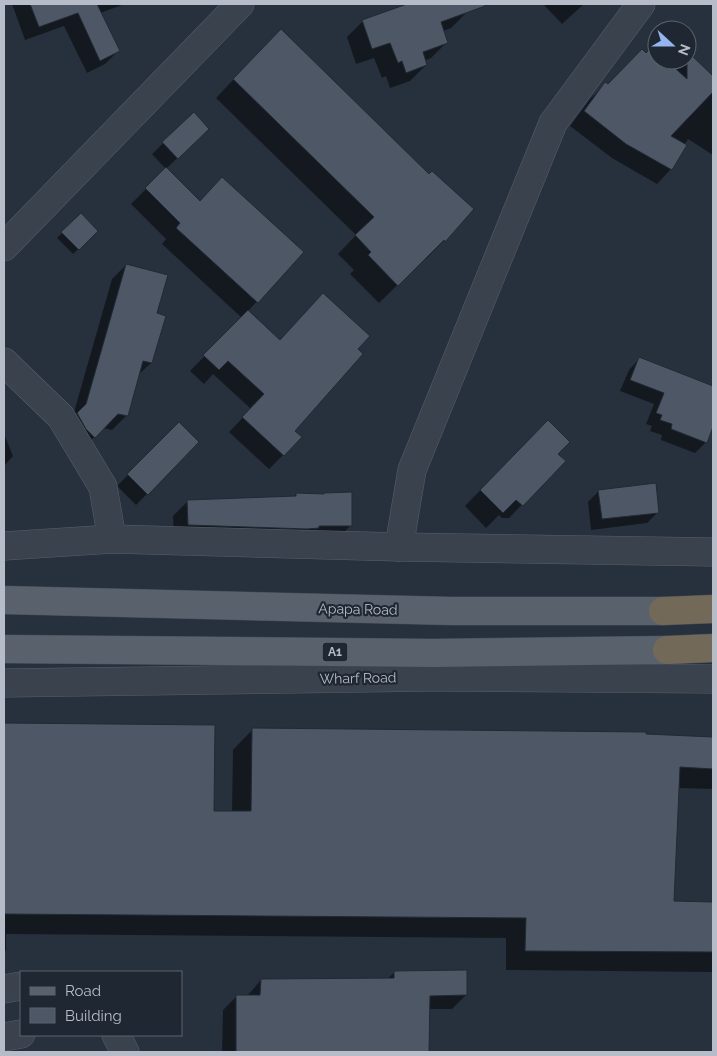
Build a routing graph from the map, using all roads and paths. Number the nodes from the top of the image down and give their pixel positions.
1 (240, 4) edge
2 (641, 4) edge
3 (4, 246) edge
4 (4, 362) edge
5 (112, 539) junction
6 (4, 546) edge
7 (399, 547) junction
8 (713, 552) edge
9 (4, 600) edge
10 (713, 609) edge
11 (663, 612) joint
12 (713, 648) edge
13 (4, 650) edge
14 (667, 650) joint
15 (713, 679) edge
16 (4, 683) edge
17 (20, 986) edge
18 (4, 989) edge
19 (20, 1034) edge
20 (117, 1036) edge
21 (4, 1037) edge
22 (125, 1052) edge

1 - 3 street
2 - 7 street
4 - 5 street
5 - 6 street
5 - 7 street
7 - 8 street
9 - 11 main road, Apapa Road
10 - 11 highway, Apapa Road
12 - 14 highway, A1
13 - 14 main road, A1
15 - 16 street, Wharf Road
17 - 18 street
19 - 21 street
20 - 22 street

